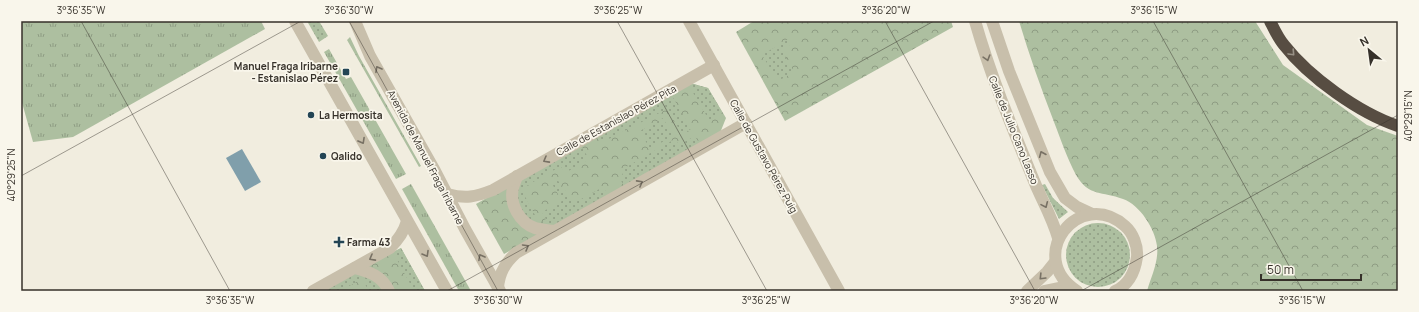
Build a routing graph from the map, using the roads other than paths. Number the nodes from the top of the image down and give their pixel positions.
1 (295, 21) edge
2 (355, 21) edge
3 (689, 21) edge
4 (975, 21) edge
5 (992, 21) edge
6 (1270, 21) edge
7 (714, 65) junction
8 (746, 123) junction
9 (1398, 126) edge
10 (518, 176) junction
11 (447, 194) junction
12 (1092, 214) junction
13 (408, 221) junction
14 (554, 231) junction
15 (1058, 238) junction
16 (1055, 262) junction
17 (355, 268) junction
18 (1129, 285) edge
19 (1072, 288) edge
20 (499, 290) edge
21 (314, 291) edge
22 (389, 291) edge
23 (447, 291) edge
24 (839, 291) edge
25 (1027, 291) edge
26 (1044, 291) edge
27 (1115, 291) edge

1 -> 13 street
11 -> 2 street, Avenida de Manuel Fraga Iribarne
3 - 7 street, Calle de Gustavo Pérez Puig
4 -> 15 street, Calle de Julio Cano Lasso
12 -> 5 street, Calle de Julio Cano Lasso
6 -> 9 highway
7 - 8 street, Calle de Gustavo Pérez Puig
7 -> 10 street, Calle de Estanislao Pérez Pita
14 -> 8 street
8 - 24 street, Calle de Gustavo Pérez Puig
10 - 11 street, Calle de Estanislao Pérez Pita
10 - 14 street
20 -> 11 street, Avenida de Manuel Fraga Iribarne
12 - 15 street
12 - 18 street
13 -> 17 street
13 -> 23 street
20 -> 14 street
15 - 16 street
16 - 19 street
16 -> 25 street
17 - 21 street
17 - 22 street
18 - 27 street
19 - 26 street

